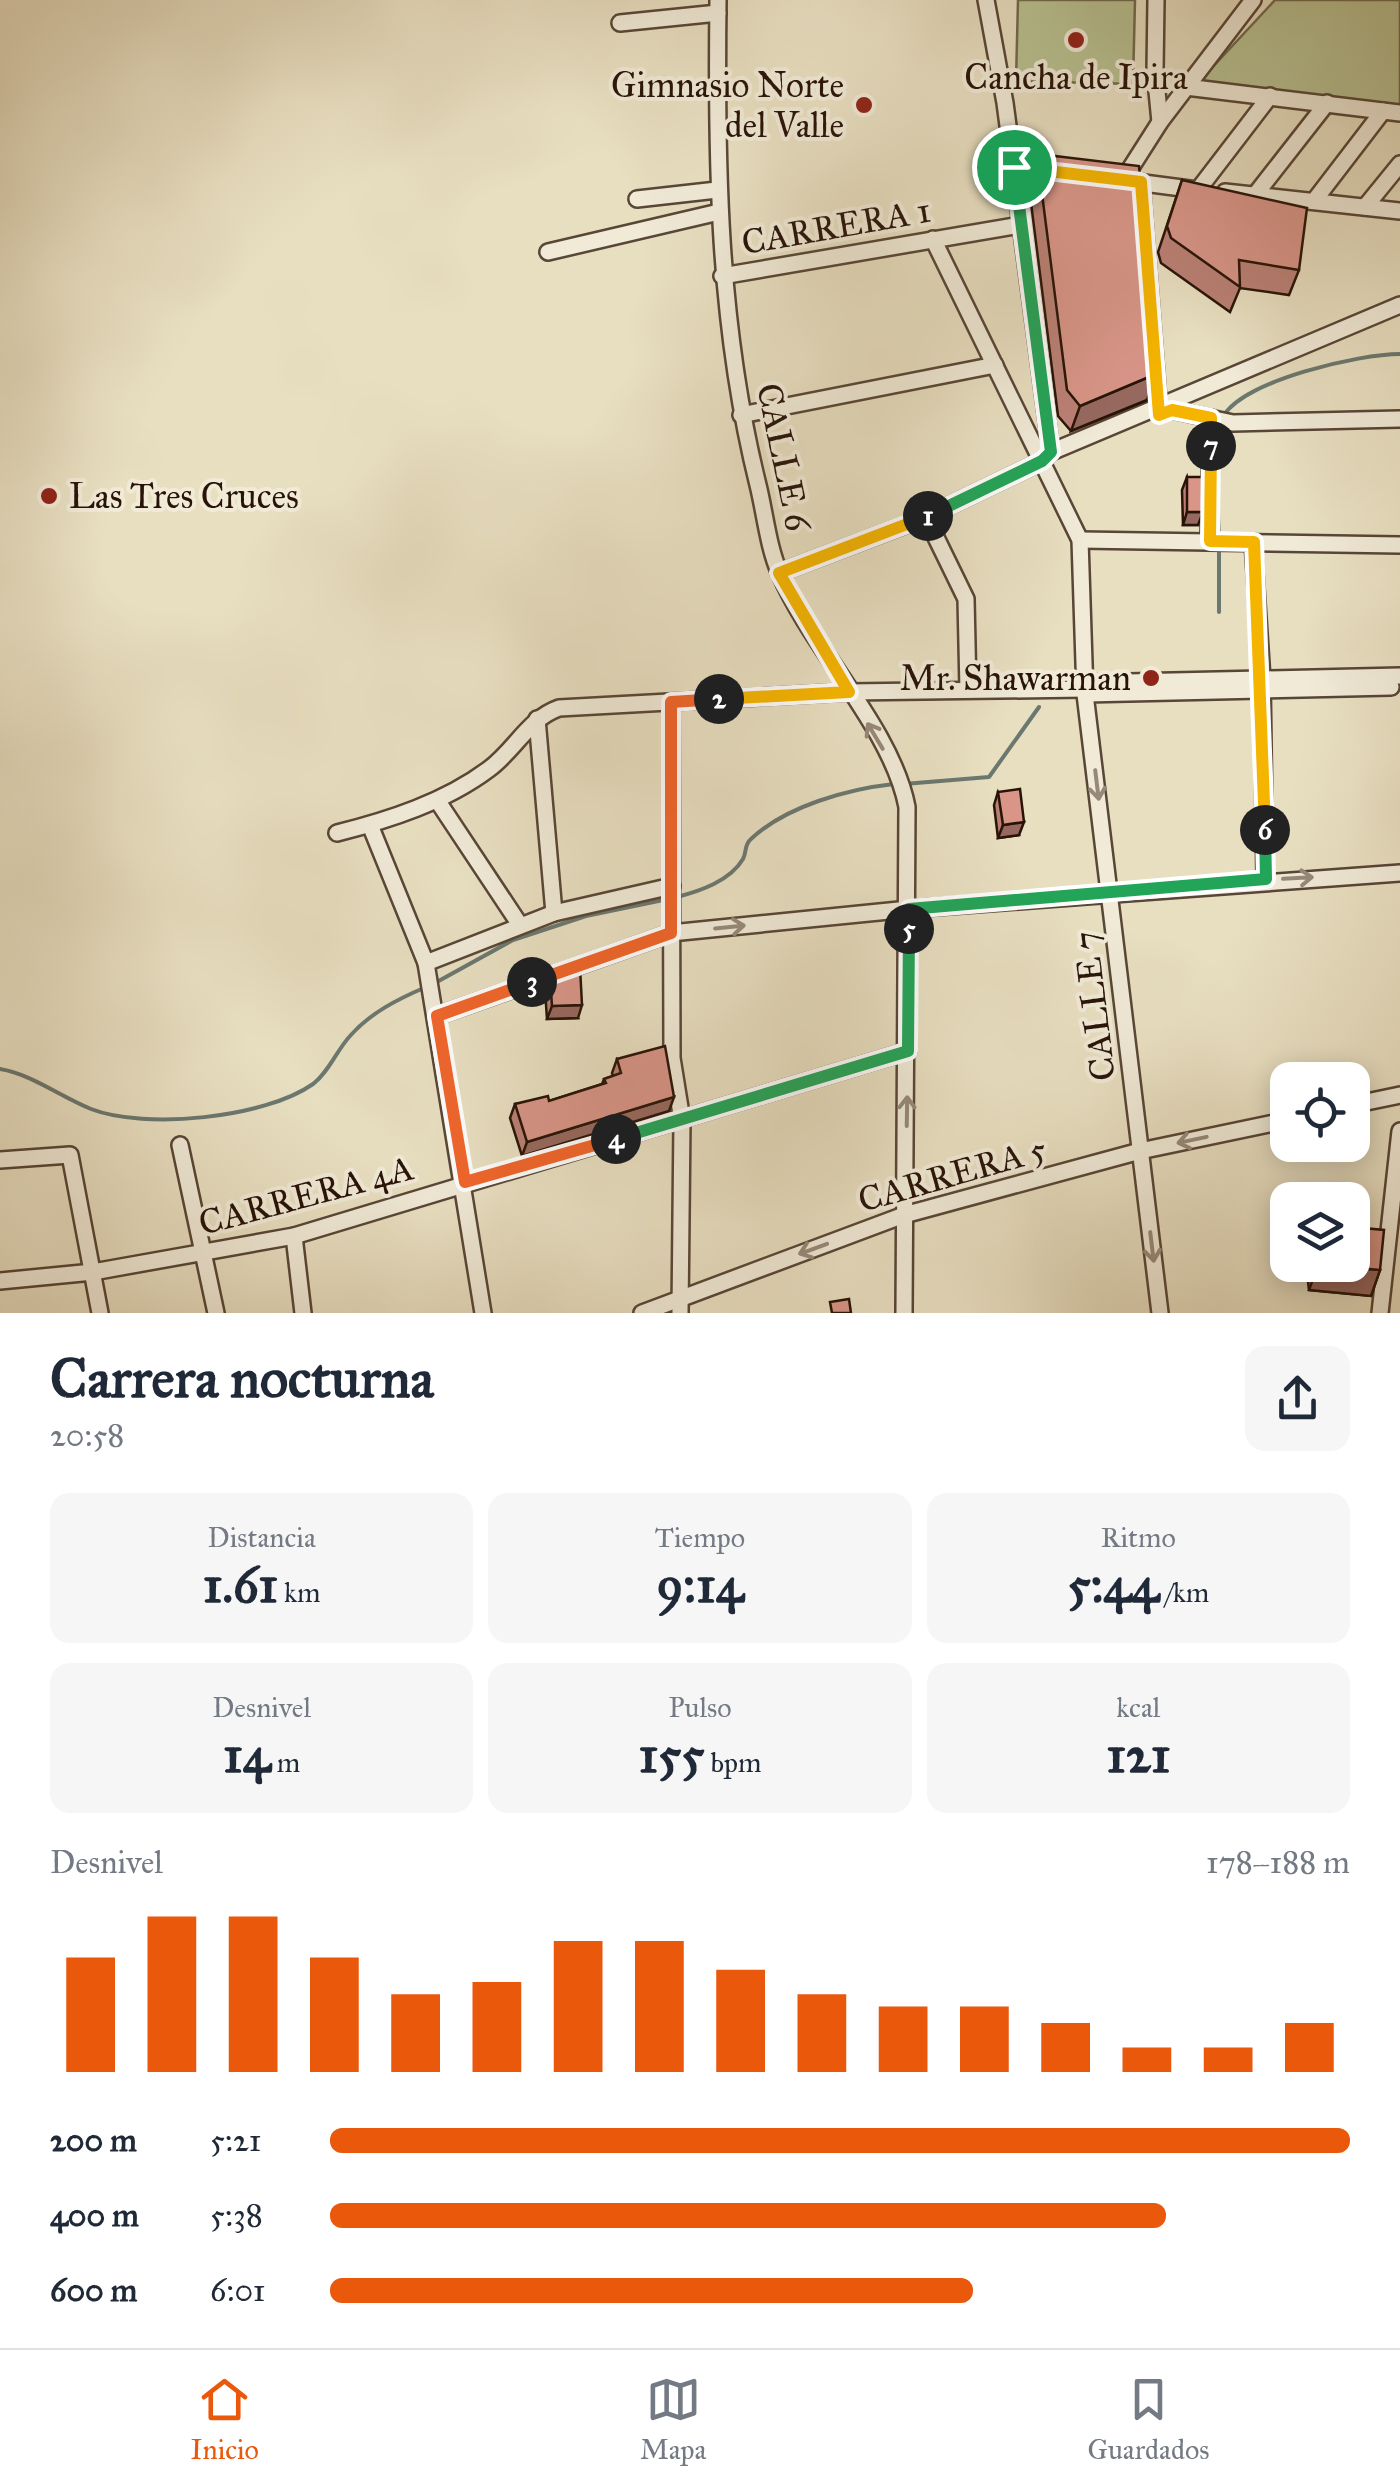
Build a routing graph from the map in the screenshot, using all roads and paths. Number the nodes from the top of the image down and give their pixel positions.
1 (986, 0) edge
2 (1156, 0) edge
3 (1253, 0) edge
4 (718, 7) edge
5 (620, 23) dead end
6 (1186, 86) junction
7 (1270, 96) junction
8 (1327, 104) junction
9 (1392, 112) edge
10 (1160, 122) junction
11 (1400, 164) edge
12 (1014, 167) junction
13 (1086, 176) edge
14 (1104, 178) edge
15 (1123, 180) junction
16 (1141, 182) junction
17 (718, 190) junction
18 (1198, 190) junction
19 (1254, 195) junction
20 (637, 199) dead end
21 (1314, 201) junction
22 (1365, 207) junction
23 (719, 212) junction
24 (1400, 212) edge
25 (1020, 225) junction
26 (933, 239) junction
27 (548, 252) dead end
28 (722, 276) junction
29 (1400, 305) edge
30 (1400, 314) edge
31 (996, 365) junction
32 (1163, 411) junction
33 (740, 415) junction
34 (1400, 419) edge
35 (1220, 420) junction
36 (1046, 457) junction
37 (926, 517) junction
38 (1080, 540) junction
39 (1212, 541) junction
40 (1254, 542) junction
41 (1400, 545) edge
42 (779, 573) junction
43 (1400, 676) edge
44 (1262, 685) junction
45 (1400, 686) edge
46 (1084, 689) junction
47 (968, 690) junction
48 (849, 692) junction
49 (671, 702) junction
50 (537, 718) junction
51 (437, 800) junction
52 (370, 825) junction
53 (337, 833) dead end
54 (1400, 873) edge
55 (1266, 879) junction
56 (1111, 893) junction
57 (672, 894) junction
58 (909, 909) junction
59 (554, 912) junction
60 (520, 925) junction
61 (671, 933) junction
62 (427, 968) junction
63 (437, 1016) junction
64 (908, 1051) junction
65 (1400, 1095) edge
66 (1370, 1102) edge
67 (682, 1120) junction
68 (1270, 1124) edge
69 (1400, 1131) edge
70 (180, 1145) dead end
71 (1140, 1152) junction
72 (0, 1160) edge
73 (465, 1182) junction
74 (904, 1216) junction
75 (294, 1236) junction
76 (205, 1254) junction
77 (93, 1272) junction
78 (0, 1281) edge
79 (680, 1306) edge
80 (100, 1313) edge
81 (216, 1313) edge
82 (303, 1313) edge
83 (483, 1313) edge
84 (642, 1313) edge
85 (904, 1313) edge
86 (1160, 1313) edge
87 (1380, 1313) edge

1 - 12 street, CALLE 7
2 - 10 street
3 - 6 street
4 - 5 street
4 - 17 street, CALLE 6
6 - 7 street
6 - 10 street
7 - 8 street
7 - 18 street
8 - 9 street
8 - 19 street
9 - 21 street
10 - 15 street
11 - 22 street
12 - 13 street
12 - 25 street, CALLE 7
14 - 15 street
15 - 16 street
16 - 18 street
16 - 32 street
17 - 20 street
17 - 23 street, CALLE 6
18 - 19 street
19 - 21 street
21 - 22 street
22 - 24 street
23 - 27 street
23 - 28 street, CALLE 6
25 - 26 street, CARRERA 1
25 - 36 street, CALLE 7
26 - 28 street, CARRERA 1
26 - 31 street
28 - 33 street, CALLE 6
29 - 32 street
30 - 32 street
31 - 33 street
31 - 36 street
32 - 35 street
32 - 36 street
33 - 42 street, CALLE 6
34 - 35 street
35 - 39 street
36 - 37 street
36 - 38 street, CALLE 7
37 - 42 street
37 - 47 street
38 - 39 street
38 - 46 street, CALLE 7
39 - 40 street
40 - 41 street
40 - 44 street
42 - 48 street, CALLE 6
43 - 44 street
44 - 45 street
44 - 46 street
44 - 55 street
46 - 47 street
46 -> 56 street, CALLE 7
47 - 48 street
48 - 49 street
58 -> 48 street, CALLE 6
49 - 50 street
49 - 57 street
50 - 51 street
50 - 59 street
51 - 52 street
51 - 60 street
52 - 53 street
52 - 62 street
55 -> 54 street
55 - 56 street
56 - 58 street
56 - 71 street, CALLE 7
57 - 59 street
57 - 61 street
61 -> 58 street
58 - 64 street, CALLE 6
59 - 60 street
60 - 62 street
61 - 63 street
61 - 67 street
62 - 63 street
63 - 73 street
64 - 67 street, CARRERA 4A
74 -> 64 street, CALLE 6
65 - 66 street
67 - 73 street, CARRERA 4A
67 - 79 street
68 -> 71 street, CARRERA 5
69 - 87 street
70 - 76 street
71 - 74 street, CARRERA 5
71 -> 86 street, CALLE 7
72 - 77 street
73 - 75 street, CARRERA 4A
73 - 83 street
74 -> 79 street, CARRERA 5
74 - 85 street, CALLE 6
75 - 76 street, CARRERA 4A
75 - 82 street
76 - 77 street, CARRERA 4A
76 - 81 street
77 - 78 street, CARRERA 4A
77 - 80 street
79 - 84 street, CARRERA 5

